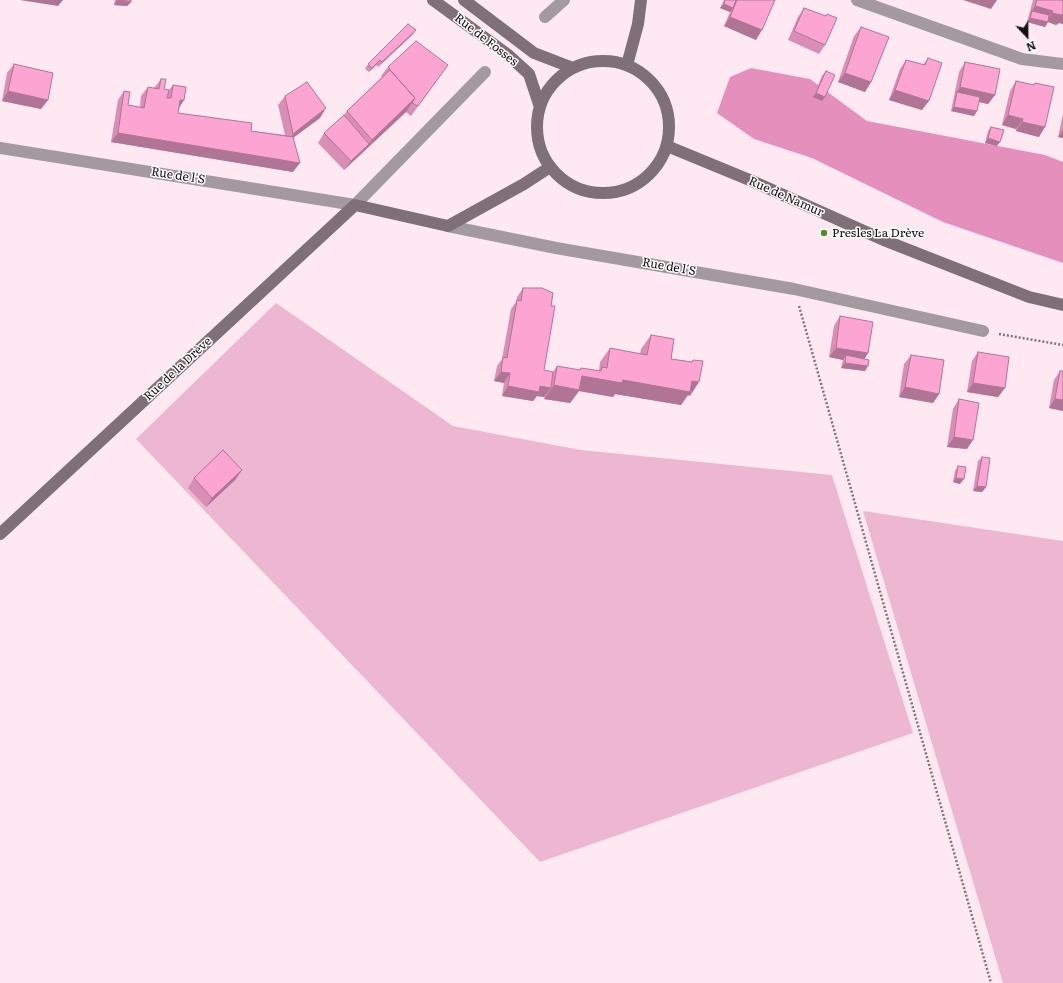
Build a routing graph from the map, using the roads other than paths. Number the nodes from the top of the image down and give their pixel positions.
1 (433, 0) edge
2 (464, 0) edge
3 (564, 0) edge
4 (641, 0) edge
5 (857, 0) edge
6 (872, 2) edge
7 (545, 17) dead end
8 (1063, 64) edge
9 (627, 65) junction
10 (573, 68) junction
11 (484, 72) dead end
12 (540, 107) junction
13 (667, 146) junction
14 (0, 148) edge
15 (550, 167) junction
16 (355, 204) junction
17 (448, 226) junction
18 (1063, 305) edge
19 (983, 331) road end
20 (0, 534) edge

1 - 12 main road, Rue de Fosses
2 - 10 main road, Rue de Fosses
3 - 7 street
4 - 9 main road
5 - 6 street
6 - 8 street
9 - 10 main road
9 - 13 main road
10 - 12 main road
11 - 16 street
12 - 15 main road
13 - 15 main road
13 - 18 main road, Rue de Namur
14 - 16 street, Rue de l'S
15 - 17 main road
16 - 17 main road, Rue de l'S
16 - 20 main road, Rue de la Drève
17 - 19 street, Rue de l'S

